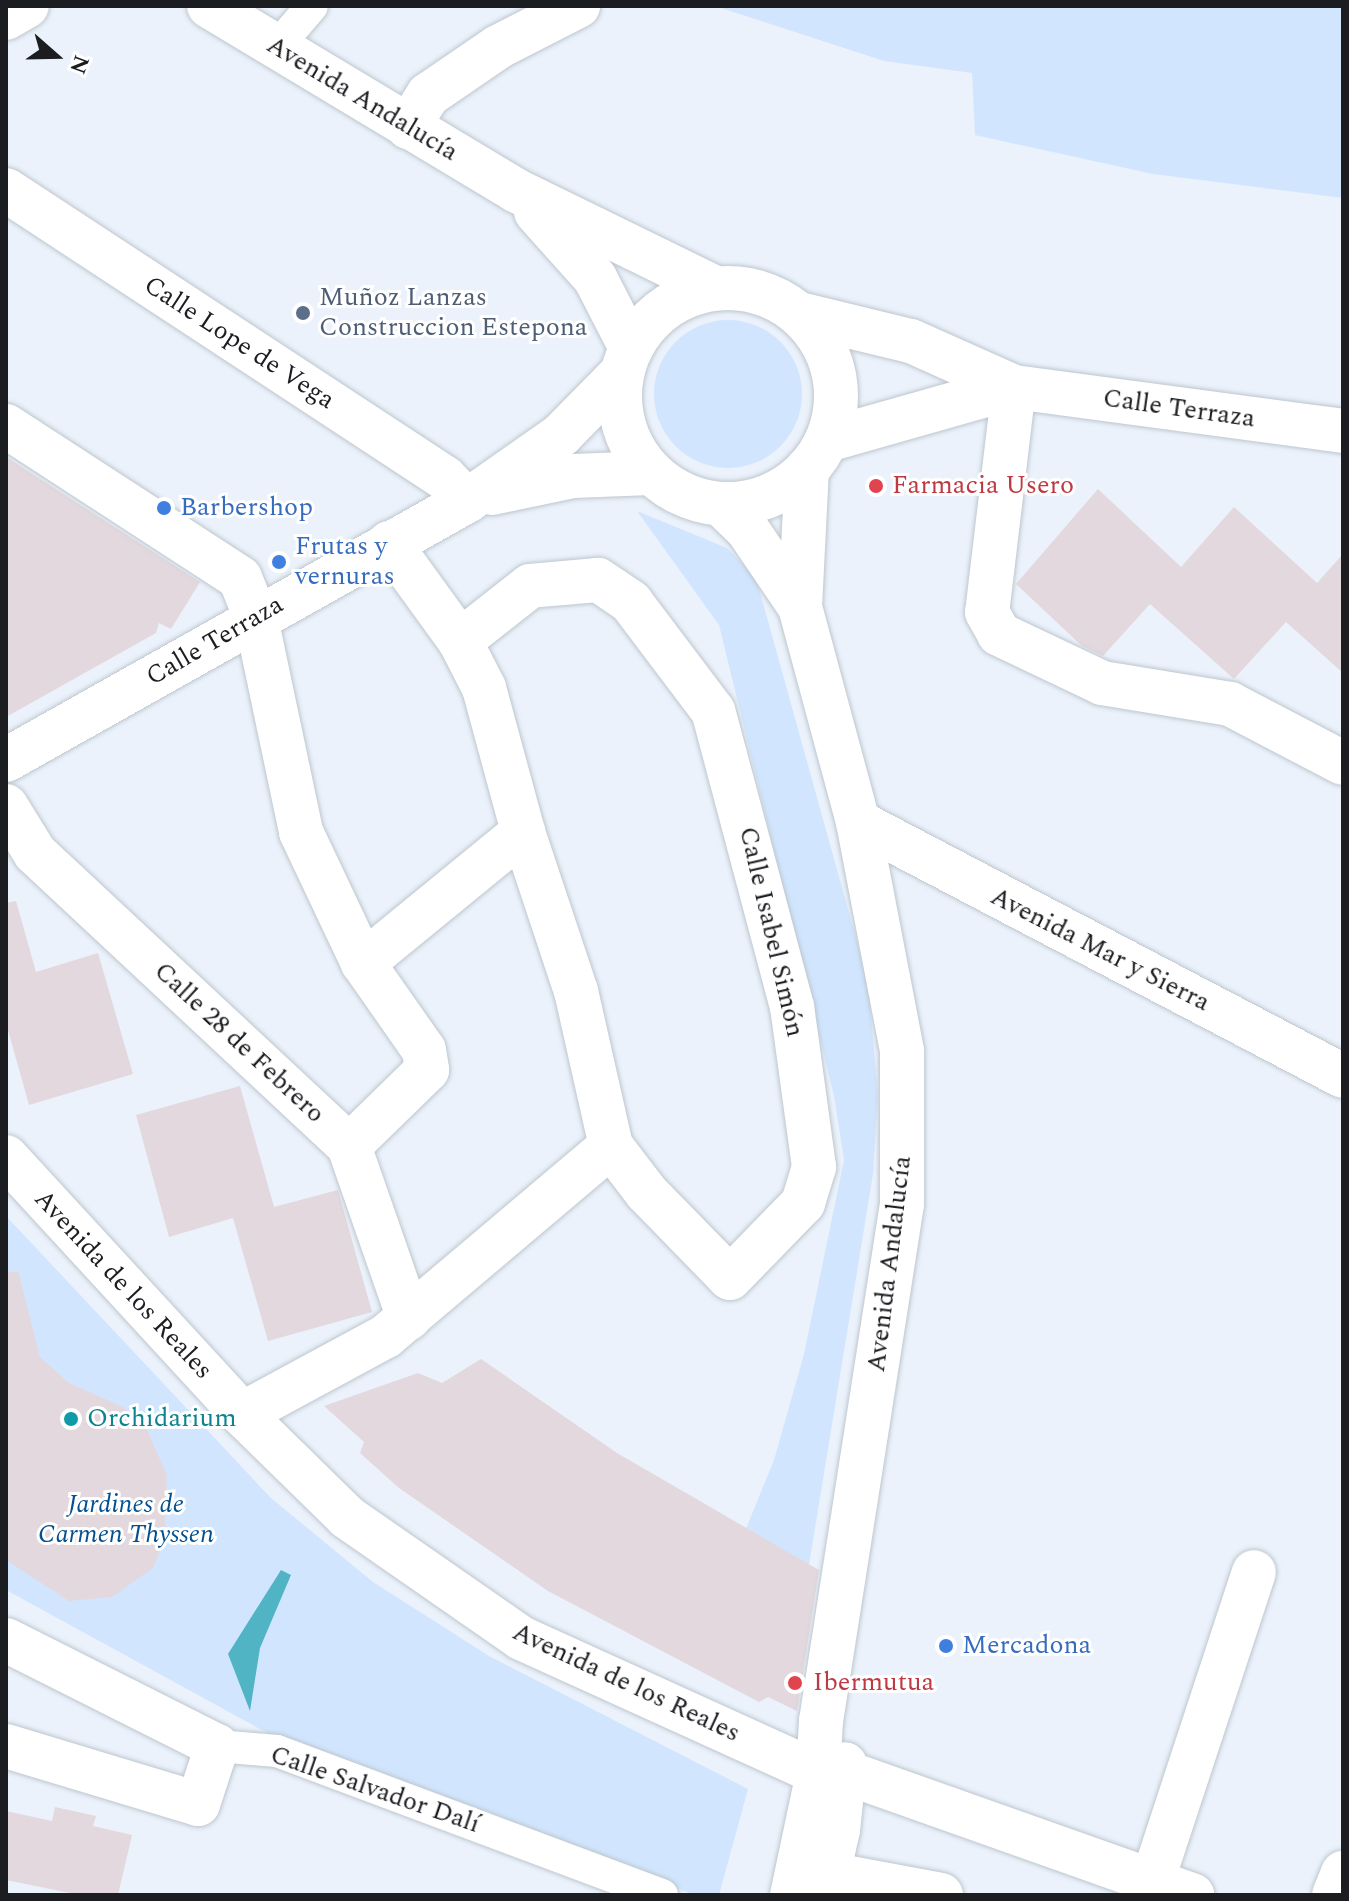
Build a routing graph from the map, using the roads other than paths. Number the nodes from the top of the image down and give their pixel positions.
1 (27, 6) edge
2 (209, 6) edge
3 (312, 6) edge
4 (578, 6) edge
5 (6, 18) edge
6 (276, 48) junction
7 (408, 127) junction
8 (6, 190) edge
9 (515, 190) junction
10 (715, 288) junction
11 (799, 314) junction
12 (626, 360) junction
13 (1014, 387) junction
14 (6, 426) edge
15 (1343, 431) edge
16 (817, 455) junction
17 (651, 473) junction
18 (467, 501) junction
19 (721, 504) junction
20 (389, 543) junction
21 (800, 607) junction
22 (256, 618) junction
23 (460, 641) junction
24 (6, 760) edge
25 (1343, 763) edge
26 (6, 806) edge
27 (858, 822) junction
28 (523, 832) junction
29 (363, 963) junction
30 (1343, 1076) edge
31 (349, 1146) junction
32 (611, 1146) junction
33 (6, 1157) edge
34 (409, 1318) junction
35 (242, 1414) junction
36 (1254, 1572) dead end
37 (6, 1640) edge
38 (6, 1746) edge
39 (217, 1746) junction
40 (819, 1830) edge
41 (1343, 1873) edge
42 (1173, 1887) edge
43 (662, 1895) edge
44 (941, 1895) edge
45 (1334, 1895) edge

1 - 5 street
2 - 6 street, Avenida Andalucía
3 - 6 street
4 - 7 street
6 - 7 street, Avenida Andalucía
7 - 9 street, Avenida Andalucía
8 - 18 street, Calle Lope de Vega
9 - 10 street, Avenida Andalucía
9 - 12 street, Avenida Andalucía
10 - 11 street
10 - 12 street
11 - 13 street, Calle Terraza
11 - 16 street
12 - 17 street
12 - 18 street, Calle Terraza
13 - 15 street, Calle Terraza
13 - 16 street, Calle Terraza
13 - 25 street
14 - 22 street
16 - 19 street
16 - 21 street, Avenida Andalucía
17 - 18 street, Calle Terraza
17 - 19 street
18 - 20 street, Calle Terraza
19 - 21 street, Avenida Andalucía
20 - 22 street, Calle Terraza
20 - 23 street, Calle Isabel Simón
21 - 27 street, Avenida Andalucía
22 - 24 street, Calle Terraza
22 - 29 street
23 - 28 street, Calle Isabel Simón
23 - 32 street, Calle Isabel Simón
26 - 31 street, Calle 28 de Febrero
27 - 30 street, Avenida Mar y Sierra
27 - 40 street, Avenida Andalucía
28 - 29 street
28 - 32 street, Calle Isabel Simón
29 - 31 street
31 - 34 street, Calle 28 de Febrero
32 - 34 street
33 - 35 street, Avenida de los Reales
34 - 35 street
35 - 40 street, Avenida de los Reales
36 - 42 street
37 - 39 street, Calle Salvador Dalí
38 - 39 street
39 - 43 street, Calle Salvador Dalí
40 - 42 street, Avenida de los Reales
40 - 44 street, Avenida de los Reales
41 - 45 street

